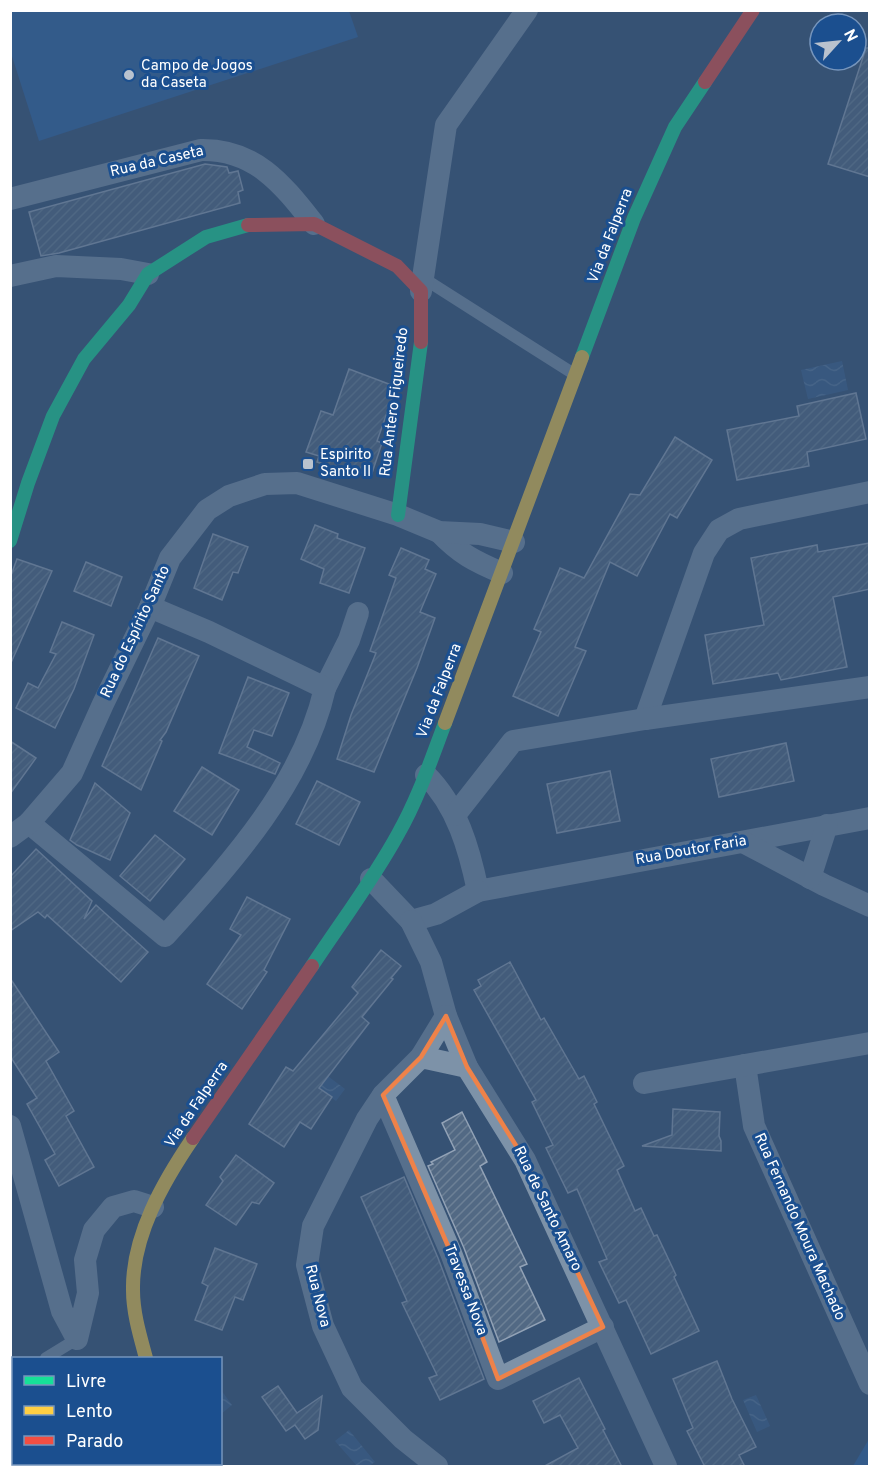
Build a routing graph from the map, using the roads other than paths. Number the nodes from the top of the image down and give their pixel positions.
1 (527, 10) edge
2 (753, 10) edge
3 (10, 198) edge
4 (314, 224) junction
5 (148, 274) junction
6 (10, 276) edge
7 (422, 285) junction
8 (576, 375) junction
9 (870, 492) edge
10 (398, 515) junction
11 (439, 532) junction
12 (10, 541) edge
13 (514, 542) junction
14 (502, 573) junction
15 (150, 608) junction
16 (358, 613) dead end
17 (870, 687) edge
18 (325, 688) junction
19 (645, 719) junction
20 (426, 775) junction
21 (455, 815) junction
22 (870, 818) edge
23 (28, 823) junction
24 (827, 825) junction
25 (10, 837) edge
26 (743, 842) junction
27 (810, 878) junction
28 (371, 879) junction
29 (478, 891) junction
30 (870, 906) edge
31 (411, 921) junction
32 (446, 1016) junction
33 (870, 1042) edge
34 (421, 1057) junction
35 (745, 1065) junction
36 (467, 1067) junction
37 (644, 1083) dead end
38 (383, 1095) junction
39 (10, 1126) edge
40 (153, 1208) junction
41 (603, 1327) junction
42 (77, 1339) junction
43 (49, 1357) edge
44 (145, 1357) edge
45 (870, 1384) edge
46 (437, 1467) edge
47 (666, 1467) edge

1 - 7 street
2 - 8 main road, Via da Falperra
3 - 4 street, Rua da Caseta
4 - 5 main road
4 - 7 main road
5 - 6 street
5 - 12 main road
7 - 8 lane
7 - 10 main road, Rua Antero Figueiredo
8 - 13 main road, Via da Falperra
9 - 19 street
10 - 11 street, Rua do Espírito Santo
10 - 15 street, Rua do Espírito Santo
11 - 13 street
11 - 14 street
13 - 14 main road, Via da Falperra
14 - 20 main road, Via da Falperra
15 - 18 street
15 - 23 street, Rua do Espírito Santo
16 - 18 street
17 - 19 street
18 - 23 street
19 - 21 street
20 - 21 street
20 - 28 main road, Via da Falperra
21 - 29 street
22 - 24 street, Rua Doutor Faria
23 - 25 street, Rua do Espírito Santo
24 - 26 street, Rua Doutor Faria
24 - 27 street
26 - 27 street
26 - 29 street, Rua Doutor Faria
27 - 30 street
28 - 31 street, Rua de Santo Amaro
28 - 40 main road, Via da Falperra
29 - 31 street, Rua Doutor Faria
31 - 32 street, Rua de Santo Amaro
32 - 34 street, Rua Nova
32 - 36 street, Rua de Santo Amaro
33 - 35 street
34 - 36 street
34 - 38 street, Rua Nova
35 - 37 street
35 - 45 street, Rua Fernando Moura Machado
36 - 41 street, Rua de Santo Amaro
38 - 41 street, Travessa Nova
38 - 46 street, Rua Nova
39 - 42 street
40 - 42 street
40 - 44 main road, Via da Falperra
41 - 47 street, Rua de Santo Amaro
42 - 43 lane

